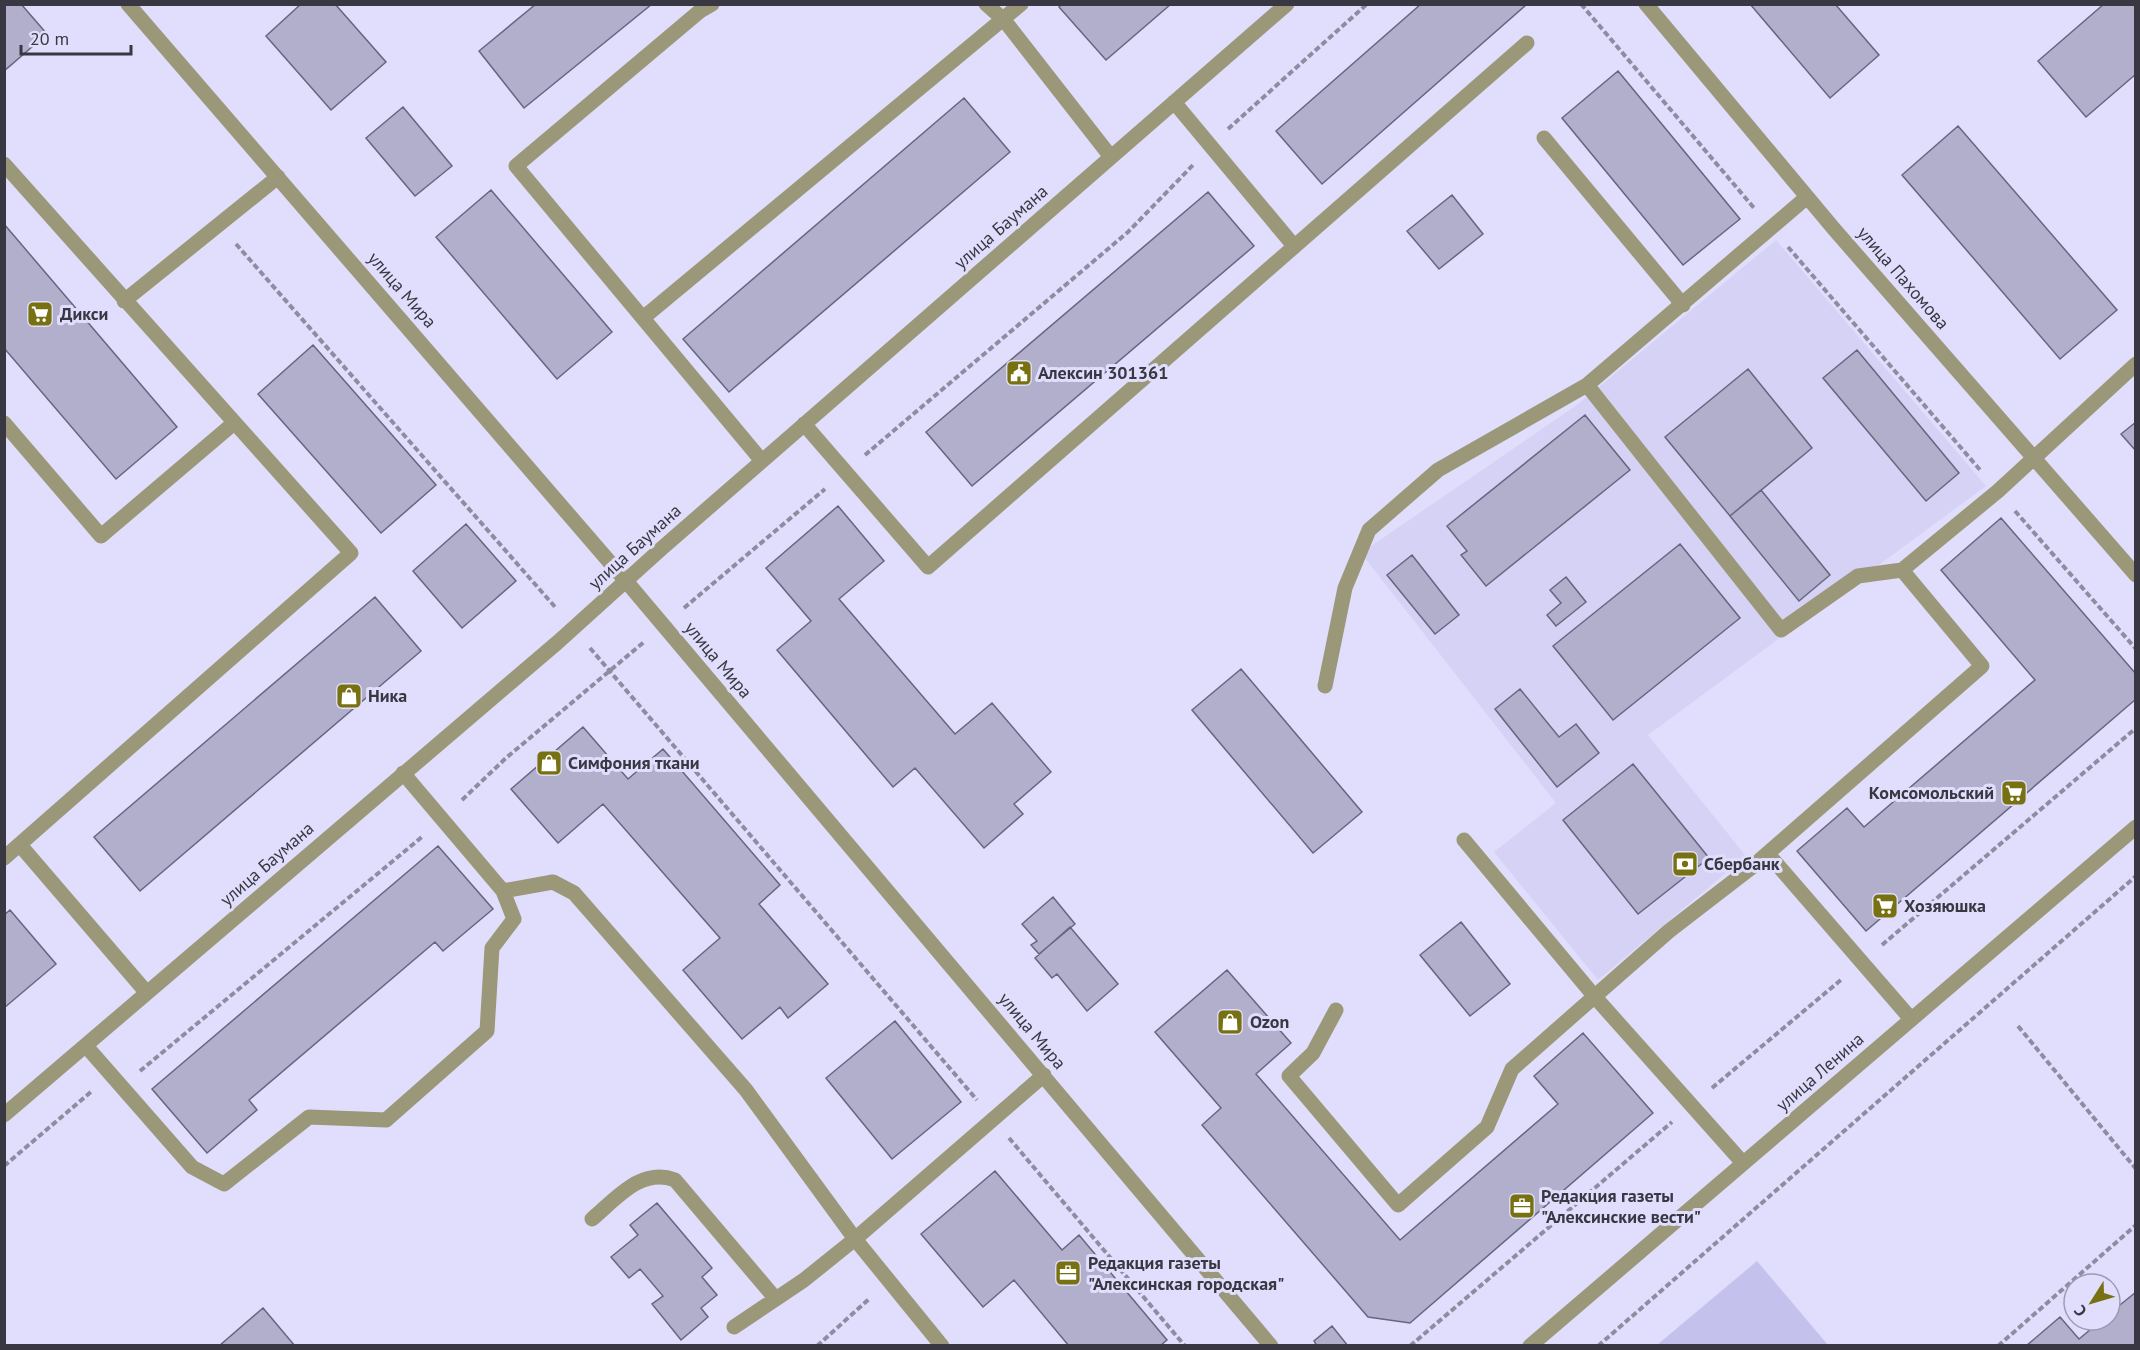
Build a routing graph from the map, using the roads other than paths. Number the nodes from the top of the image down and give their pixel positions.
1 (128, 4) edge
2 (712, 4) edge
3 (986, 4) edge
4 (1021, 4) edge
5 (1287, 4) edge
6 (1646, 4) edge
7 (1004, 20) junction
8 (1527, 43) dead end
9 (1174, 102) junction
10 (1544, 138) dead end
11 (1111, 157) junction
12 (4, 164) edge
13 (278, 177) junction
14 (1808, 197) junction
15 (1294, 246) junction
16 (124, 301) junction
17 (1683, 305) junction
18 (643, 318) junction
19 (2136, 364) edge
20 (1587, 385) junction
21 (4, 423) edge
22 (234, 423) junction
23 (804, 424) junction
24 (2033, 458) junction
25 (762, 461) junction
26 (1902, 570) junction
27 (2136, 574) edge
28 (626, 581) junction
29 (1325, 686) dead end
30 (403, 773) junction
31 (2136, 827) edge
32 (1464, 840) dead end
33 (20, 845) junction
34 (1768, 854) junction
35 (4, 858) edge
36 (503, 891) junction
37 (147, 993) junction
38 (1595, 997) junction
39 (1336, 1010) dead end
40 (1911, 1019) junction
41 (86, 1046) junction
42 (1044, 1075) junction
43 (4, 1115) edge
44 (1743, 1163) junction
45 (592, 1219) dead end
46 (855, 1239) junction
47 (775, 1298) junction
48 (734, 1327) dead end
49 (942, 1346) edge
50 (1271, 1346) edge
51 (1530, 1346) edge

1 - 13 street, улица Мира
2 - 18 street
3 - 7 street
4 - 7 street
5 - 9 street, улица Баумана
6 - 14 street, улица Пахомова
7 - 11 street
7 - 18 street
8 - 15 street
9 - 11 street, улица Баумана
9 - 15 street
10 - 17 street
11 - 23 street, улица Баумана
12 - 16 street
13 - 16 street
13 - 28 street, улица Мира
14 - 17 street
14 - 24 street, улица Пахомова
15 - 23 street
16 - 22 street
17 - 20 street
18 - 25 street
19 - 24 street
20 - 26 street
20 - 29 street
21 - 22 street
22 - 33 street
23 - 25 street, улица Баумана
24 - 26 street
24 - 27 street, улица Пахомова
25 - 28 street, улица Баумана
26 - 34 street
28 - 30 street, улица Баумана
28 - 42 street, улица Мира
30 - 36 street
30 - 37 street, улица Баумана
31 - 40 street, улица Ленина
32 - 38 street
33 - 35 street
33 - 37 street
34 - 38 street
34 - 40 street
36 - 41 street
36 - 46 street
37 - 41 street, улица Баумана
38 - 39 street
38 - 44 street
40 - 44 street, улица Ленина
41 - 43 street, улица Баумана
42 - 46 street
42 - 50 street, улица Мира
44 - 51 street, улица Ленина
45 - 47 street
46 - 47 street
46 - 49 street
47 - 48 street

